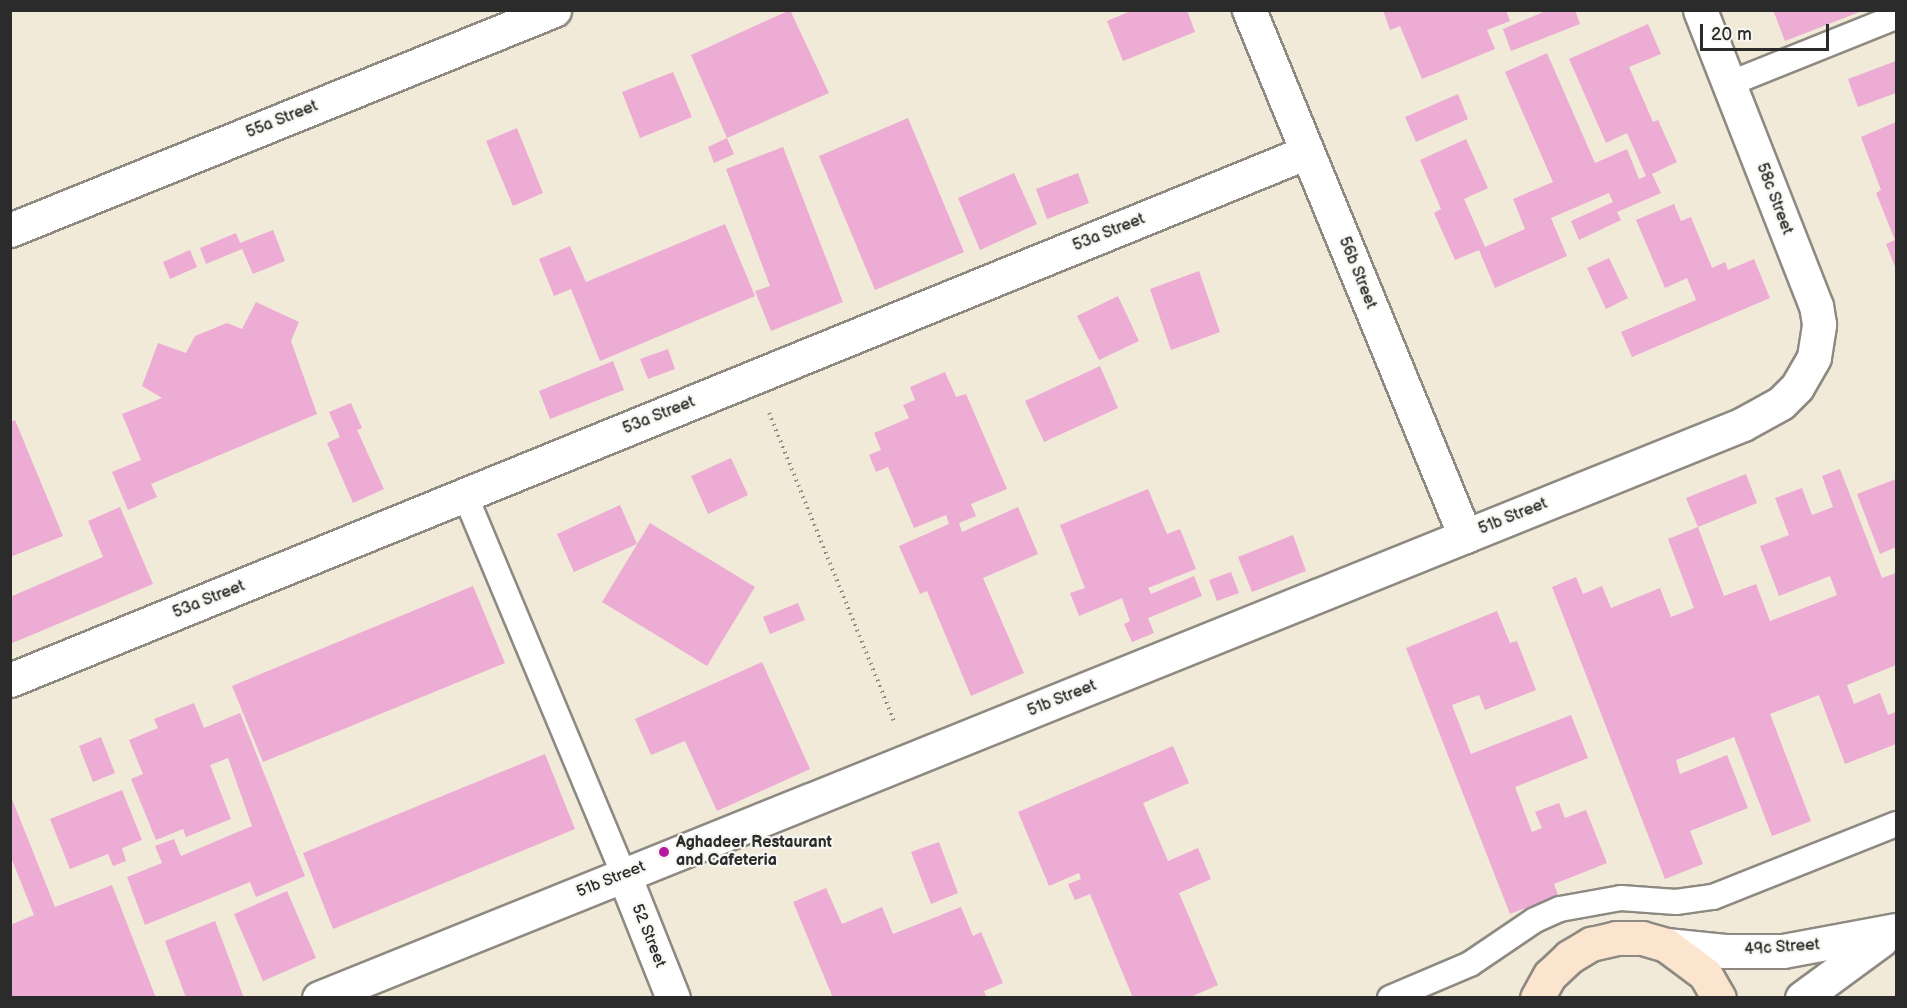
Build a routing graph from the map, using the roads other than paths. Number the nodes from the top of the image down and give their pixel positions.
1 (554, 10) edge
2 (1249, 10) edge
3 (1700, 10) edge
4 (1896, 17) edge
5 (1729, 84) junction
6 (1307, 152) junction
7 (10, 230) edge
8 (1797, 387) joint
9 (465, 495) junction
10 (1465, 537) junction
11 (10, 680) edge
12 (1896, 824) edge
13 (624, 875) junction
14 (1896, 930) edge
15 (1666, 945) junction
16 (1544, 986) edge
17 (319, 998) edge
18 (673, 998) edge
19 (1390, 998) edge
20 (1524, 998) edge
21 (1719, 998) edge
22 (1802, 998) edge

1 - 7 street, 55a Street
2 - 6 street, 56b Street
3 - 5 street, 58c Street
4 - 5 lane
5 - 8 street, 58c Street
6 - 9 street, 53a Street
6 - 10 street, 56b Street
8 - 10 street, 51b Street
9 - 11 street, 53a Street
9 - 13 lane
10 - 13 street, 51b Street
12 - 19 lane
13 - 17 street, 51b Street
13 - 18 street, 52 Street
14 - 15 street, 49c Street
14 - 22 street, 49c Street
15 - 16 street
15 - 21 street
16 - 20 street

